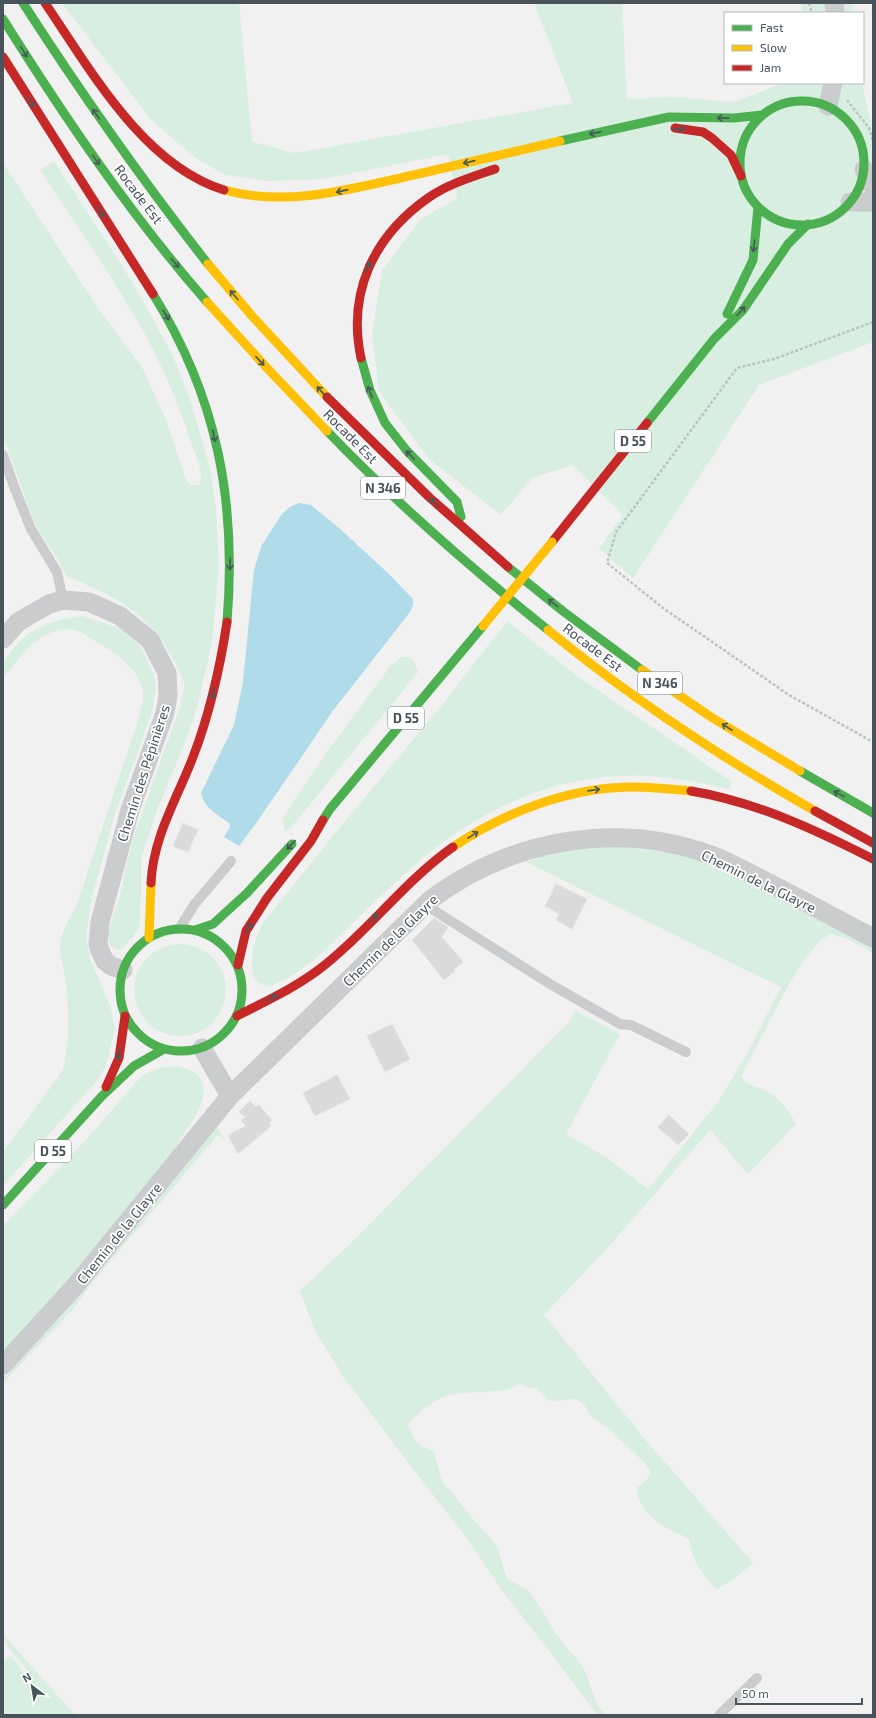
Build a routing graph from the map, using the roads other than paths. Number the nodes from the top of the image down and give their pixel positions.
1 (23, 3) edge
2 (45, 3) edge
3 (3, 19) edge
4 (3, 57) edge
5 (833, 84) edge
6 (828, 106) junction
7 (762, 115) junction
8 (668, 129) dead end
9 (504, 166) dead end
10 (864, 169) junction
11 (741, 176) junction
12 (873, 186) edge
13 (850, 202) junction
14 (873, 202) edge
15 (758, 207) junction
16 (808, 224) junction
17 (714, 339) junction
18 (3, 455) edge
19 (464, 528) junction
20 (63, 600) junction
21 (3, 639) edge
22 (330, 809) junction
23 (873, 813) edge
24 (873, 843) edge
25 (873, 859) edge
26 (231, 861) dead end
27 (424, 904) junction
28 (179, 929) junction
29 (195, 930) junction
30 (149, 938) junction
31 (873, 938) edge
32 (238, 965) junction
33 (123, 970) junction
34 (125, 1016) junction
35 (237, 1016) junction
36 (202, 1048) junction
37 (164, 1049) junction
38 (686, 1052) dead end
39 (102, 1096) junction
40 (230, 1096) junction
41 (3, 1205) edge
42 (3, 1365) edge
43 (757, 1678) dead end
44 (719, 1715) edge

19 -> 1 main road, Rocade Est / N 346
7 -> 2 main road
3 -> 24 main road, Rocade Est / N 346
4 -> 30 main road
5 - 6 street
6 - 7 main road
6 - 10 main road
7 - 11 main road
8 -> 11 main road
19 -> 9 main road
10 - 12 street
10 - 13 main road
11 - 15 main road
13 - 14 street
13 - 16 main road
15 - 16 main road
15 -> 17 main road, D 55
17 -> 16 main road, D 55
17 - 22 main road, D 55, bridge
18 - 20 lane
23 -> 19 main road, Rocade Est / N 346
20 - 21 street, Chemin des Pépinières
20 - 33 street, Chemin des Pépinières
22 -> 29 main road, D 55
32 -> 22 main road, D 55
35 -> 25 main road
26 - 28 lane
27 - 31 street, Chemin de la Glayre
27 - 38 lane
27 - 40 street, Chemin de la Glayre
28 - 29 main road
28 - 30 main road
29 - 32 main road
30 - 33 main road
32 - 35 main road
33 - 34 main road
34 - 37 main road
34 -> 39 main road, D 55
35 - 36 main road
36 - 37 main road
36 - 40 street
37 - 39 main road, D 55
39 - 41 main road, D 55
40 - 42 street, Chemin de la Glayre
43 - 44 lane

